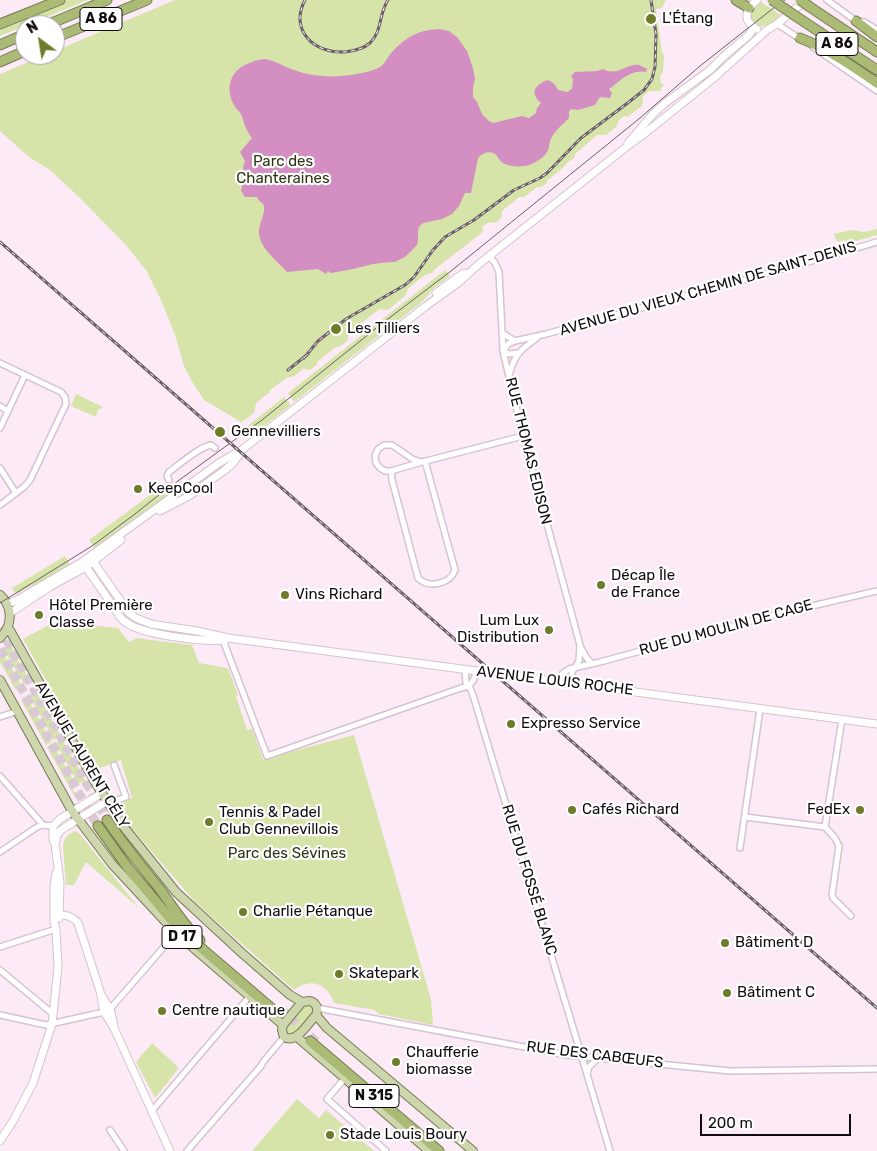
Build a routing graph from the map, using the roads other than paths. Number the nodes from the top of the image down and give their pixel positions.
1 (60, 0) edge
2 (107, 0) edge
3 (147, 0) edge
4 (736, 0) edge
5 (756, 0) edge
6 (772, 0) edge
7 (800, 0) edge
8 (826, 0) edge
9 (808, 3) edge
10 (833, 3) edge
11 (749, 8) junction
12 (65, 18) edge
13 (856, 21) junction
14 (0, 24) edge
15 (777, 24) junction
16 (754, 27) junction
17 (767, 30) junction
18 (877, 30) edge
19 (65, 34) edge
20 (15, 38) edge
21 (800, 38) junction
22 (877, 38) edge
23 (0, 45) edge
24 (877, 52) edge
25 (15, 55) edge
26 (0, 62) edge
27 (877, 70) edge
28 (877, 83) edge
29 (877, 92) edge
30 (675, 96) junction
31 (681, 103) junction
32 (627, 146) junction
33 (877, 242) edge
34 (489, 256) junction
35 (502, 333) junction
36 (540, 336) junction
37 (515, 341) junction
38 (503, 351) junction
39 (518, 353) junction
40 (0, 363) edge
41 (25, 375) junction
42 (509, 377) junction
43 (0, 406) edge
44 (8, 411) junction
45 (0, 428) edge
46 (522, 436) junction
47 (215, 448) dead end
48 (423, 461) junction
49 (228, 462) junction
50 (0, 468) edge
51 (391, 471) junction
52 (169, 480) dead end
53 (16, 493) junction
54 (177, 494) junction
55 (182, 500) junction
56 (0, 505) edge
57 (92, 560) junction
58 (84, 565) junction
59 (877, 591) edge
60 (0, 595) edge
61 (8, 604) junction
62 (10, 613) junction
63 (8, 627) junction
64 (0, 638) edge
65 (233, 638) junction
66 (223, 640) junction
67 (580, 645) junction
68 (592, 664) junction
69 (576, 668) junction
70 (465, 670) junction
71 (477, 671) junction
72 (0, 680) edge
73 (557, 682) junction
74 (571, 684) junction
75 (469, 686) junction
76 (760, 708) junction
77 (18, 711) junction
78 (0, 717) edge
79 (842, 719) junction
80 (877, 724) edge
81 (114, 765) dead end
82 (0, 776) edge
83 (102, 793) junction
84 (107, 801) junction
85 (72, 811) junction
86 (745, 816) junction
87 (78, 819) junction
88 (107, 820) tunnel mouth
89 (43, 825) junction
90 (52, 826) junction
91 (98, 826) tunnel mouth
92 (824, 827) junction
93 (57, 835) junction
94 (55, 844) junction
95 (740, 848) dead end
96 (0, 852) edge
97 (57, 915) junction
98 (851, 916) dead end
99 (56, 929) junction
100 (176, 933) junction
101 (0, 947) edge
102 (0, 970) edge
103 (249, 997) junction
104 (302, 1002) junction
105 (107, 1011) junction
106 (317, 1012) junction
107 (53, 1014) junction
108 (0, 1015) edge
109 (52, 1024) junction
110 (283, 1025) junction
111 (284, 1037) junction
112 (296, 1037) junction
113 (310, 1041) tunnel mouth
114 (581, 1056) junction
115 (599, 1057) junction
116 (877, 1069) edge
117 (587, 1074) junction
118 (345, 1078) junction
119 (151, 1112) junction
120 (110, 1130) dead end
121 (0, 1141) edge
122 (124, 1151) edge
123 (170, 1151) edge
124 (186, 1151) edge
125 (386, 1151) edge
126 (429, 1151) edge
127 (439, 1151) edge
128 (473, 1151) edge
129 (610, 1151) edge

1 - 14 highway
2 - 12 highway, A 86
3 - 19 highway, A 86
4 - 11 highway
5 - 11 main road
6 - 27 highway, A 86, bridge
7 - 9 highway, A 86, bridge
8 - 10 street
9 - 15 main road
9 - 24 highway, A 86
10 - 13 street
11 - 16 main road
13 - 18 street
13 - 22 highway
15 - 17 main road
15 - 21 street
16 - 17 main road
16 - 30 main road
17 - 31 main road
20 - 23 highway
21 - 28 highway
21 - 29 street
25 - 26 highway
30 - 31 main road
30 - 32 main road
31 - 32 main road
32 - 34 main road
33 - 36 street, AVENUE DU VIEUX CHEMIN DE SAINT-DENIS
34 - 35 street, RUE THOMAS EDISON
34 - 49 main road
35 - 37 street
35 - 38 street, RUE THOMAS EDISON
36 - 37 street, AVENUE DU VIEUX CHEMIN DE SAINT-DENIS
36 - 39 street, AVENUE DU VIEUX CHEMIN DE SAINT-DENIS
37 - 38 street, AVENUE DU VIEUX CHEMIN DE SAINT-DENIS
38 - 39 street
38 - 42 street, RUE THOMAS EDISON
39 - 42 street
40 - 41 street
41 - 44 street
41 - 53 street
42 - 46 street, RUE THOMAS EDISON
43 - 44 street
44 - 45 street
46 - 48 street
46 - 67 street, RUE THOMAS EDISON
47 - 52 street
48 - 51 street
48 - 51 street
48 - 51 street
49 - 54 main road
49 - 55 main road
50 - 53 street
53 - 56 street
54 - 55 main road
54 - 57 main road
55 - 57 main road
57 - 58 main road
57 - 65 main road, AVENUE LOUIS ROCHE
58 - 61 main road
58 - 62 main road
58 - 66 main road, AVENUE LOUIS ROCHE
59 - 68 street, RUE DU MOULIN DE CAGE
60 - 61 main road
61 - 62 main road
62 - 63 main road
63 - 64 main road
63 - 83 main road, AVENUE LAURENT CÉLY / D 17
65 - 66 main road, AVENUE LOUIS ROCHE
65 - 70 main road, AVENUE LOUIS ROCHE
66 - 75 street
67 - 68 street, RUE THOMAS EDISON
67 - 69 street, RUE THOMAS EDISON
68 - 69 street, RUE DU MOULIN DE CAGE
69 - 73 street, RUE DU MOULIN DE CAGE
69 - 74 street
70 - 71 main road, AVENUE LOUIS ROCHE
70 - 75 street, RUE DU FOSSÉ BLANC
71 - 73 main road, AVENUE LOUIS ROCHE
71 - 75 street
72 - 77 main road, D 17
73 - 74 main road, AVENUE LOUIS ROCHE
74 - 76 main road, AVENUE LOUIS ROCHE
75 - 114 street, RUE DU FOSSÉ BLANC
76 - 79 main road, AVENUE LOUIS ROCHE
76 - 86 street
77 - 78 street
77 - 85 main road, D 17
79 - 80 main road, AVENUE LOUIS ROCHE
79 - 92 street
81 - 84 street
82 - 89 street
83 - 84 main road, AVENUE LAURENT CÉLY / D 17
83 - 85 main road
84 - 87 main road
84 - 104 main road, AVENUE LAURENT CÉLY / D 17
85 - 87 main road, D 17
85 - 90 main road
86 - 92 street
86 - 95 street
87 - 93 main road
87 - 100 main road, D 17
88 - 91 highway
89 - 90 street
89 - 96 street
90 - 93 main road
90 - 94 main road
92 - 98 street
93 - 94 main road
94 - 97 main road
97 - 99 main road
97 - 105 main road
99 - 101 street
99 - 107 main road
100 - 103 main road, D 17
100 - 105 street
102 - 107 street
103 - 110 main road, D 17
103 - 119 street
104 - 106 main road, AVENUE LAURENT CÉLY / D 17
104 - 110 main road
105 - 109 street
105 - 119 main road
106 - 112 main road
106 - 114 street, RUE DES CABŒUFS
106 - 128 main road, AVENUE LAURENT CÉLY / D 17
107 - 109 main road
108 - 109 street
109 - 121 main road
110 - 111 main road
111 - 112 main road
111 - 124 street
112 - 118 main road
113 - 127 highway, N 315
114 - 115 street, RUE DES CABŒUFS
114 - 117 street, RUE DU FOSSÉ BLANC
115 - 116 street, RUE DES CABŒUFS
115 - 117 street
117 - 129 street, RUE DU FOSSÉ BLANC
118 - 125 street
118 - 126 main road
119 - 123 main road
120 - 122 street

